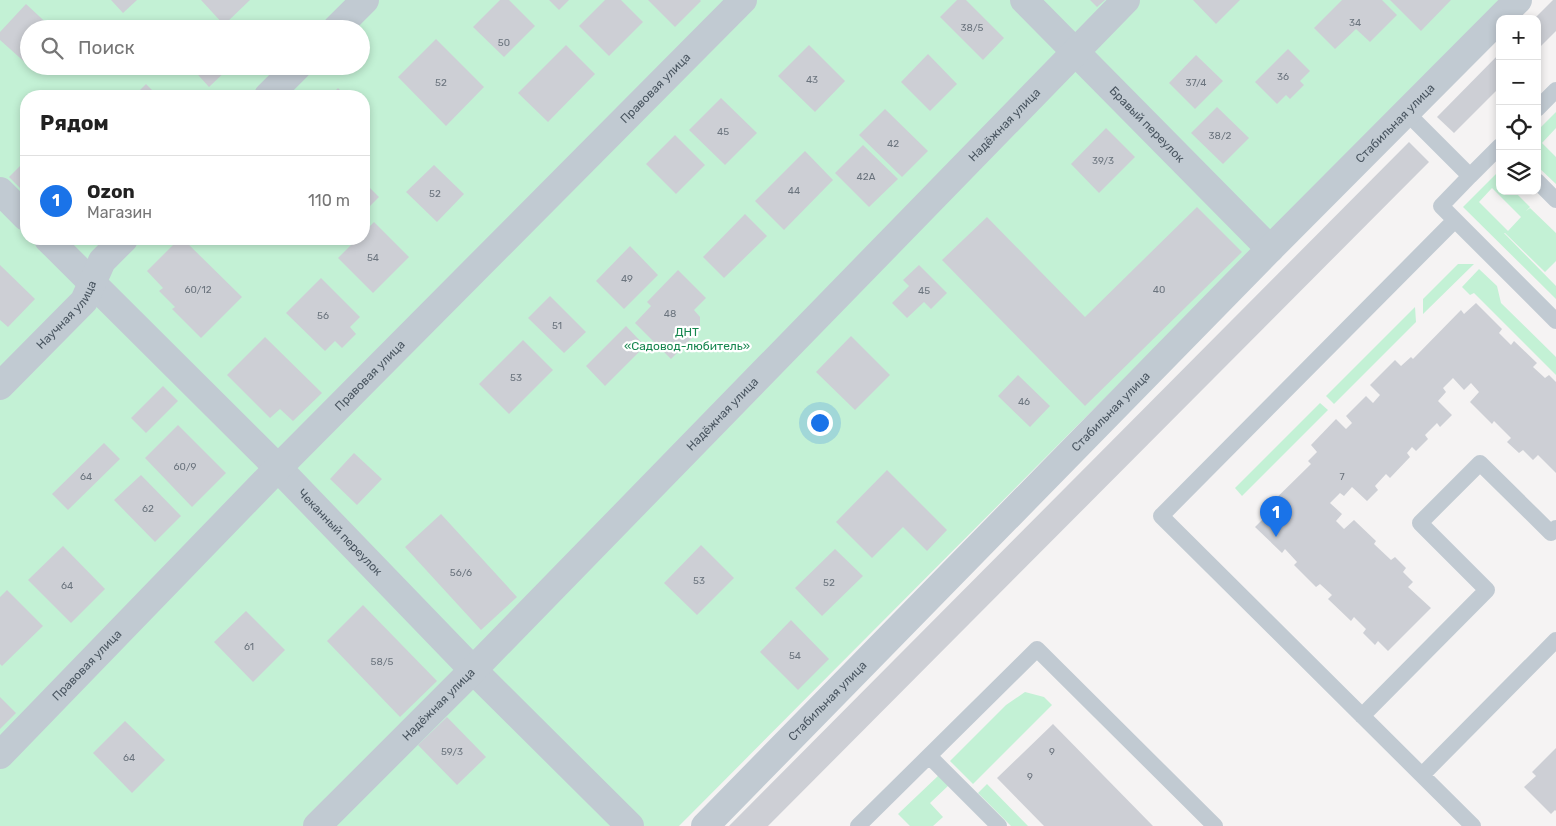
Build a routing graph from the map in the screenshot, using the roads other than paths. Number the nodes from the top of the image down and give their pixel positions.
1 (365, 0) edge
2 (743, 0) edge
3 (1024, 0) edge
4 (1126, 0) edge
5 (1518, 0) edge
6 (345, 20) edge
7 (1074, 52) junction
8 (289, 75) edge
9 (274, 90) edge
10 (1556, 90) edge
11 (1541, 105) edge
12 (1406, 112) junction
13 (1496, 150) edge
14 (1470, 176) junction
15 (1541, 185) edge
16 (0, 191) edge
17 (1556, 200) edge
18 (20, 211) edge
19 (1455, 220) junction
20 (54, 245) edge
21 (118, 245) edge
22 (1270, 249) junction
23 (92, 282) junction
24 (1556, 321) edge
25 (0, 386) edge
26 (278, 468) junction
27 (1556, 528) edge
28 (1556, 640) edge
29 (473, 670) junction
30 (1362, 716) junction
31 (0, 755) edge
32 (928, 756) junction
33 (1422, 775) junction
34 (317, 826) edge
35 (630, 826) edge
36 (705, 826) edge
37 (858, 826) edge
38 (999, 826) edge
39 (1214, 826) edge
40 (1473, 826) edge

1 - 6 street
2 - 26 street, Правовая улица
3 - 7 street, Бравый переулок
4 - 7 street, Надёжная улица
5 - 12 street, Стабильная улица
7 - 22 street, Бравый переулок
7 - 29 street, Надёжная улица
8 - 9 street
10 - 11 lane
12 - 14 lane
12 - 22 street, Стабильная улица
13 - 14 lane
14 - 19 lane
15 - 17 lane
16 - 18 street
19 - 24 lane
19 - 30 lane
20 - 23 street, Чеканный переулок
21 - 23 street, Научная улица
22 - 36 street, Стабильная улица
23 - 25 street, Научная улица
23 - 26 street, Чеканный переулок
26 - 29 street, Чеканный переулок
26 - 31 street, Правовая улица
27 - 30 lane
28 - 33 lane
29 - 34 street, Надёжная улица
29 - 35 street, Чеканный переулок
30 - 33 lane
32 - 37 lane
32 - 38 lane
32 - 39 lane
33 - 40 lane

